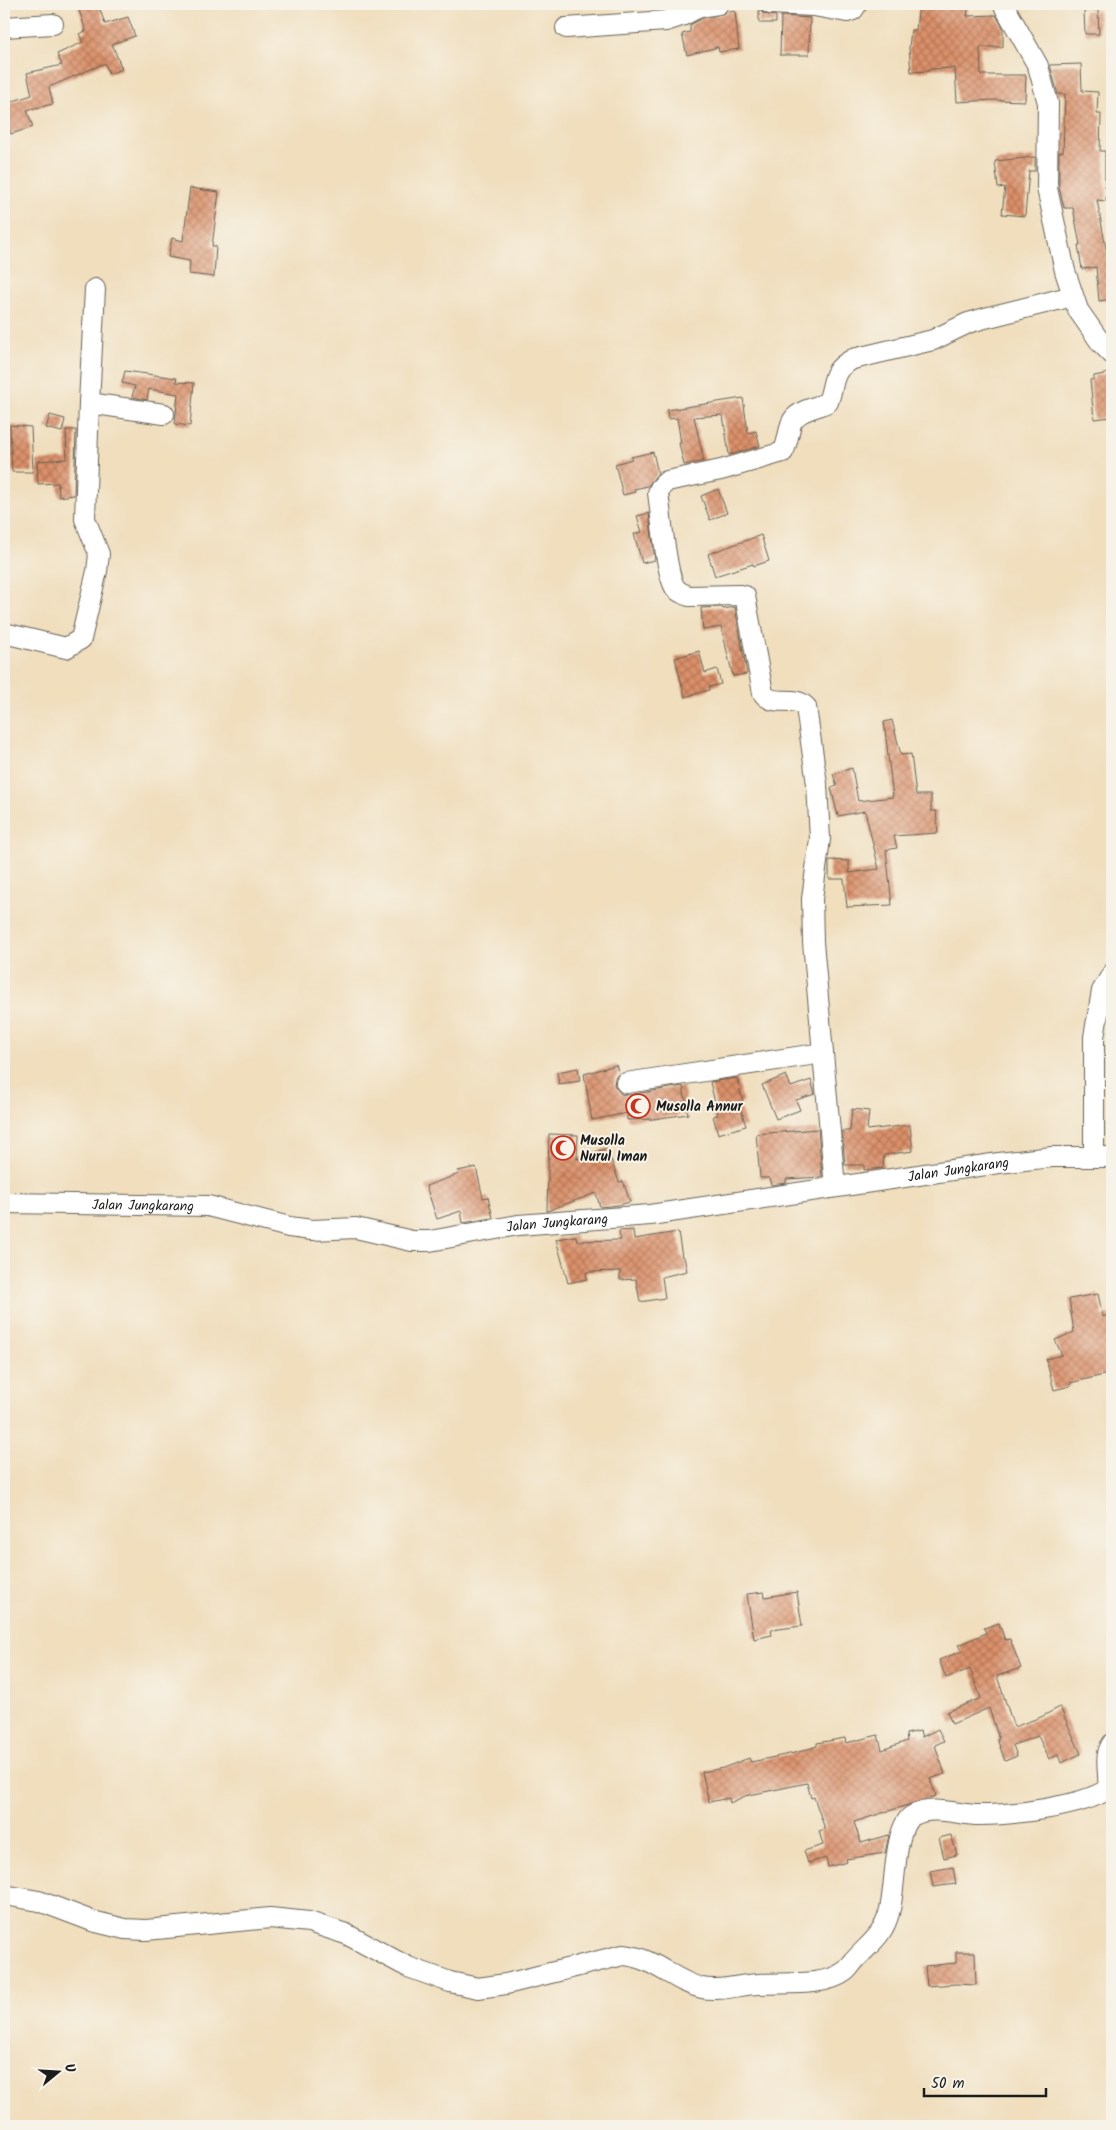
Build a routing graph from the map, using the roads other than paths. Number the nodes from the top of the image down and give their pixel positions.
1 (718, 4) edge
2 (770, 4) edge
3 (857, 4) edge
4 (1003, 4) edge
5 (53, 24) dead end
6 (4, 27) edge
7 (566, 28) dead end
8 (96, 290) dead end
9 (1073, 296) junction
10 (1112, 354) edge
11 (88, 403) junction
12 (164, 414) dead end
13 (4, 633) edge
14 (1112, 974) edge
15 (823, 1053) junction
16 (626, 1083) dead end
17 (1103, 1157) edge
18 (836, 1187) junction
19 (4, 1203) edge
20 (1112, 1744) edge
21 (4, 1895) edge

1 - 7 street
2 - 3 street
4 - 9 street
5 - 6 street
8 - 11 street
9 - 10 street
9 - 15 street
11 - 12 street
11 - 13 street
14 - 17 street
15 - 16 street
15 - 18 street
17 - 18 street, Jalan Jungkarang
18 - 19 street, Jalan Jungkarang
20 - 21 street

